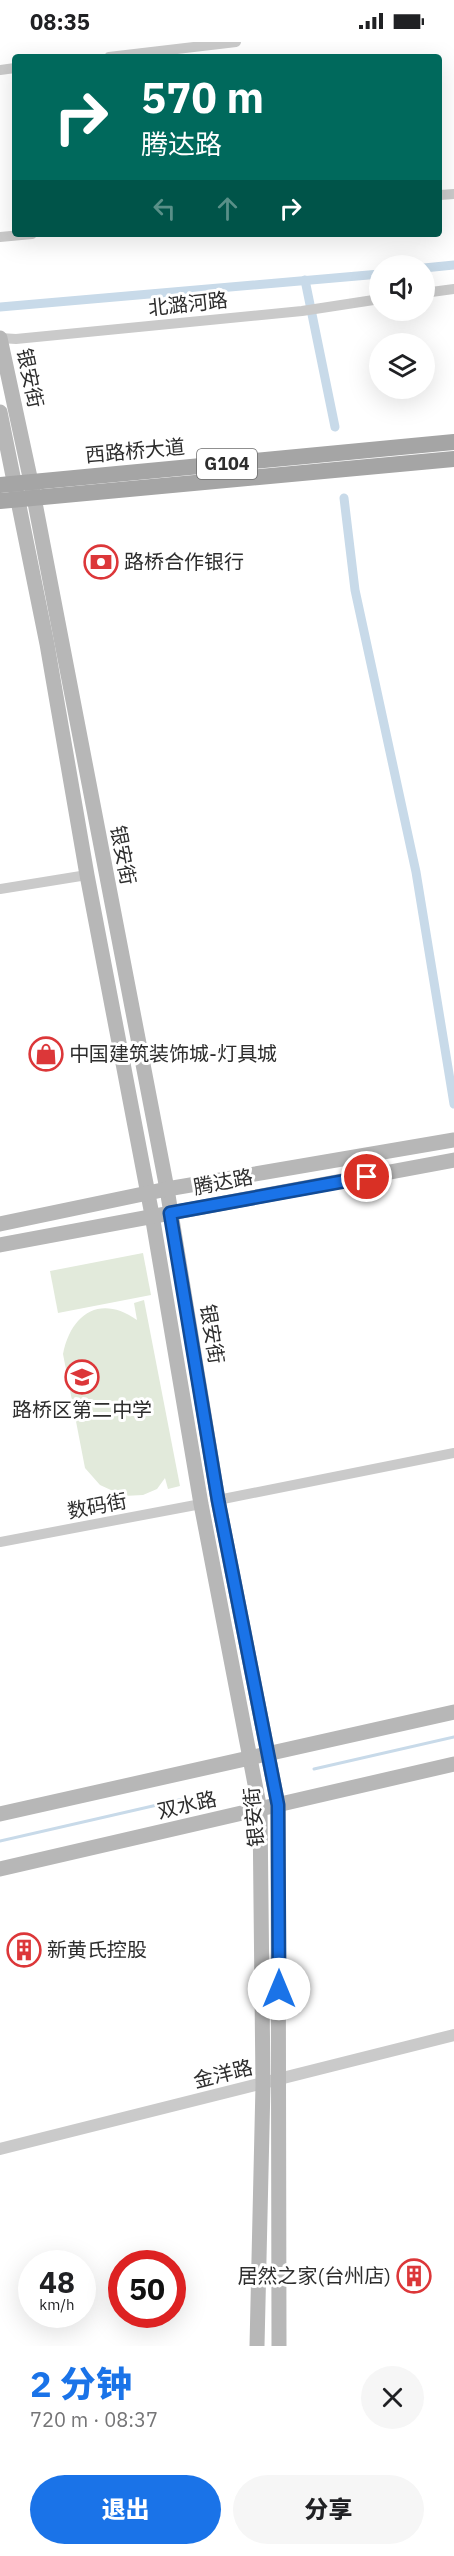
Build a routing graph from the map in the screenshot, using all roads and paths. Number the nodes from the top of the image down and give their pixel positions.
1 (236, 42) edge
2 (169, 53) edge
3 (454, 289) edge
4 (435, 292) edge
5 (369, 301) edge
6 (0, 338) edge
7 (0, 412) edge
8 (454, 442) edge
9 (454, 459) edge
10 (20, 489) edge
11 (0, 501) edge
12 (87, 875) junction
13 (0, 889) edge
14 (454, 1140) edge
15 (454, 1161) edge
16 (167, 1189) junction
17 (148, 1194) junction
18 (170, 1213) junction
19 (152, 1215) junction
20 (0, 1224) edge
21 (0, 1245) edge
22 (454, 1454) edge
23 (218, 1500) junction
24 (201, 1504) junction
25 (0, 1542) edge
26 (454, 1712) edge
27 (267, 1754) junction
28 (250, 1758) junction
29 (454, 1764) edge
30 (278, 1805) junction
31 (260, 1810) junction
32 (0, 1814) edge
33 (0, 1869) edge
34 (454, 2035) edge
35 (279, 2080) junction
36 (263, 2085) junction
37 (0, 2149) edge
38 (257, 2346) edge
39 (279, 2346) edge

1 - 2 street
3 - 4 street
5 - 6 street, 北潞河路
6 - 10 main road, 银安街
7 - 10 main road, 银安街
8 - 10 main road, 西路桥大道 / G104
9 - 10 main road, 西路桥大道 / G104
10 - 11 main road, 西路桥大道 / G104
10 - 12 main road, 银安街
10 - 16 main road, 银安街
12 - 13 street
12 - 17 main road, 银安街
14 - 16 main road, 腾达路
15 - 18 main road, 腾达路
16 - 17 main road, 腾达路
16 - 18 main road, 银安街
17 - 19 main road, 银安街
17 - 20 main road, 腾达路
18 - 19 main road, 腾达路
18 - 23 main road, 银安街
19 - 21 main road, 腾达路
19 - 24 main road, 银安街
22 - 23 street
23 - 27 main road, 银安街
24 - 25 street, 数码街
24 - 28 main road, 银安街
26 - 27 main road, 双水路
27 - 28 main road, 双水路
27 - 30 main road, 银安街
28 - 31 main road, 银安街
28 - 32 main road, 双水路
29 - 30 main road, 双水路
30 - 31 main road, 双水路
30 - 35 main road, 银安街
31 - 33 main road, 双水路
31 - 36 main road, 银安街
34 - 35 street, 金洋路
35 - 36 street, 金洋路
35 - 39 main road, 银安街
36 - 37 street, 金洋路
36 - 38 main road, 银安街

